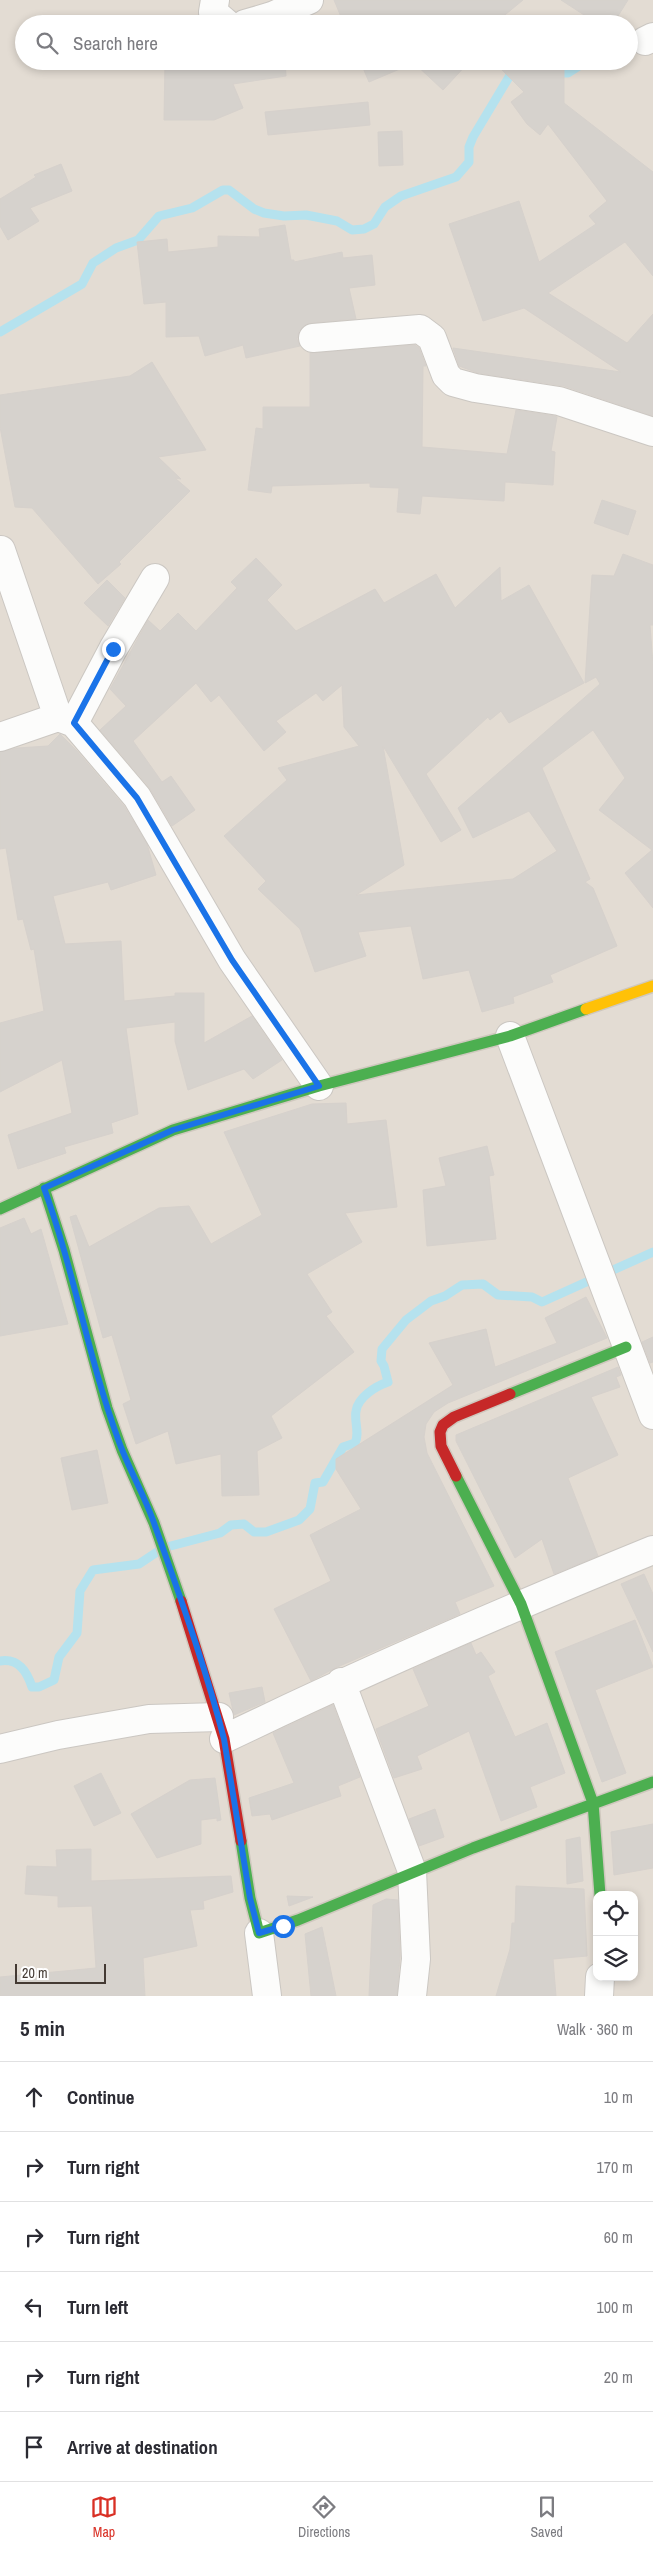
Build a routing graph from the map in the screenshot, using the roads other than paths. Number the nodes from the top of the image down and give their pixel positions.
1 (215, 0) edge
2 (309, 0) edge
3 (216, 15) edge
4 (274, 15) edge
5 (312, 338) dead end
6 (653, 432) edge
7 (1, 550) dead end
8 (155, 578) dead end
9 (66, 720) junction
10 (0, 737) edge
11 (653, 986) edge
12 (510, 1036) junction
13 (319, 1086) junction
14 (44, 1188) junction
15 (0, 1209) edge
16 (622, 1335) junction
17 (653, 1415) edge
18 (653, 1550) edge
19 (521, 1604) junction
20 (341, 1682) junction
21 (222, 1728) junction
22 (0, 1749) edge
23 (653, 1782) edge
24 (594, 1803) junction
25 (412, 1871) junction
26 (600, 1891) edge
27 (259, 1933) junction
28 (600, 1981) edge
29 (267, 1996) edge
30 (412, 1996) edge
31 (598, 1996) edge

1 - 3 street
2 - 4 street
5 - 6 street
7 - 9 street
8 - 9 street
9 - 10 street
9 - 13 street
11 - 12 street
12 - 13 street
12 - 16 street
13 - 14 street
14 - 15 street
14 - 21 street
16 - 17 street
16 - 19 street
18 - 19 street
19 - 20 street
19 - 24 street
20 - 21 street
20 - 25 street
21 - 22 street
21 - 27 street
23 - 24 street
24 - 25 street
24 - 26 street
25 - 27 street
25 - 30 street
27 - 29 street
28 - 31 street

